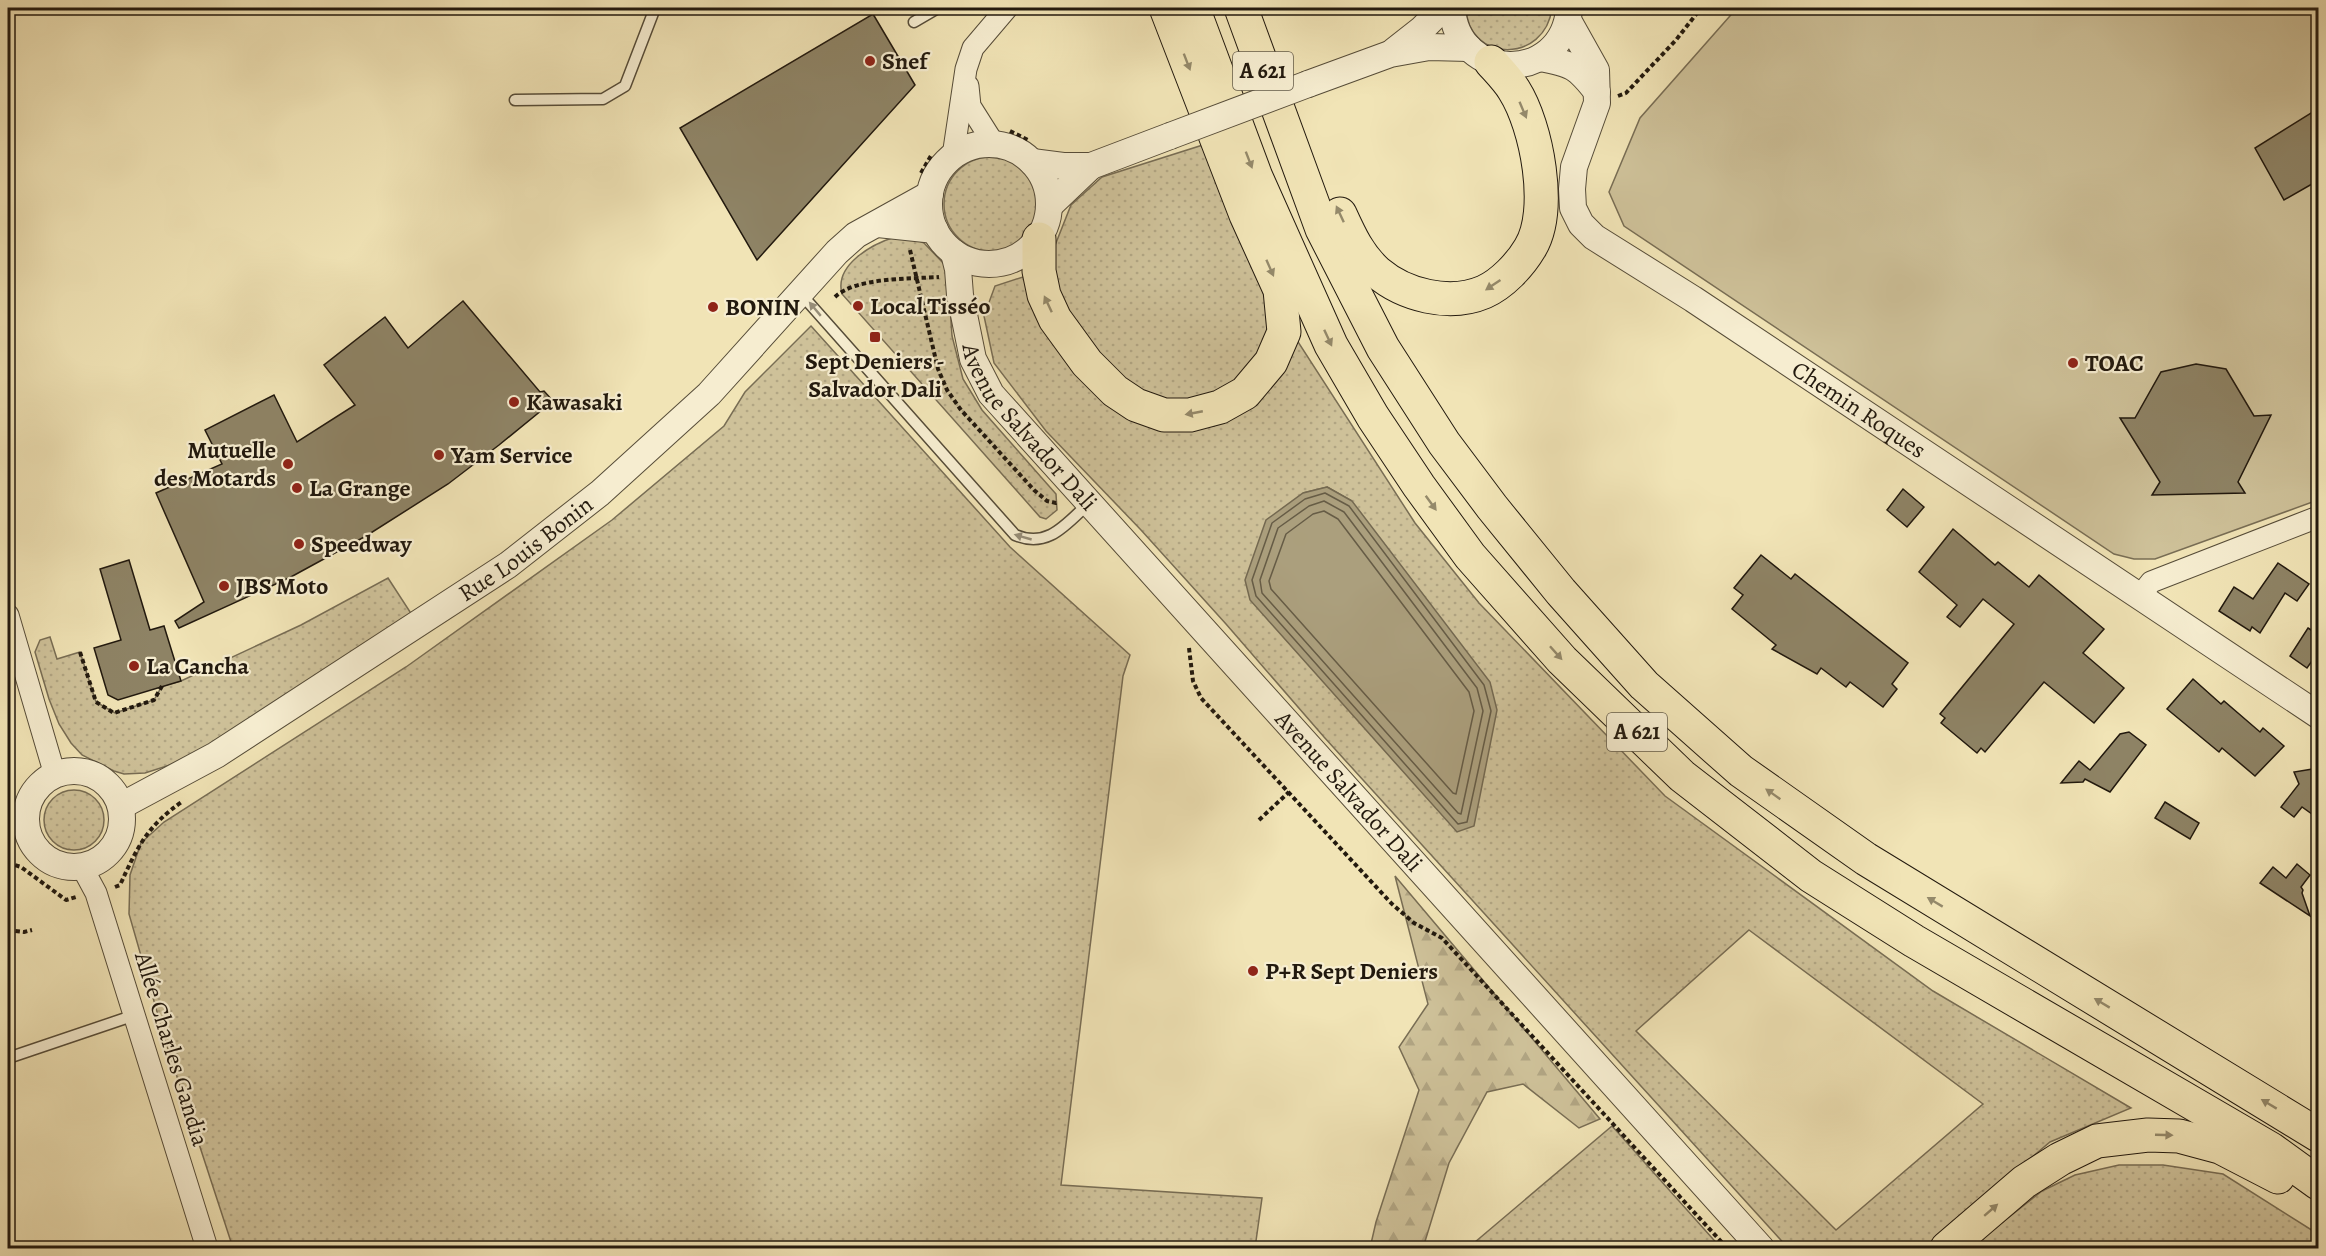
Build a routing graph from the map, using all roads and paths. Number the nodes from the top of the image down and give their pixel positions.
1 (655, 8) edge
2 (938, 8) edge
3 (1007, 8) edge
4 (1166, 8) edge
5 (1193, 8) edge
6 (1241, 8) edge
7 (1443, 8) edge
8 (1452, 8) edge
9 (1672, 8) edge
10 (1701, 8) edge
11 (1696, 13) junction
12 (1568, 14) edge
13 (914, 22) dead end
14 (1390, 54) junction
15 (1480, 55) junction
16 (1540, 58) junction
17 (966, 69) junction
18 (1597, 97) junction
19 (515, 100) dead end
20 (1287, 134) junction
21 (994, 144) junction
22 (944, 151) junction
23 (1032, 162) junction
24 (1091, 166) junction
25 (923, 186) junction
26 (1050, 205) junction
27 (878, 224) junction
28 (935, 230) junction
29 (1039, 239) junction
30 (951, 265) junction
31 (992, 265) junction
32 (801, 294) junction
33 (835, 297) dead end
34 (966, 320) junction
35 (1089, 503) junction
36 (2319, 517) edge
37 (2140, 596) junction
38 (8, 615) edge
39 (1189, 644) dead end
40 (80, 652) dead end
41 (162, 686) dead end
42 (2319, 715) edge
43 (55, 775) junction
44 (1289, 792) junction
45 (121, 806) junction
46 (1259, 820) dead end
47 (18, 831) edge
48 (82, 867) junction
49 (8, 930) edge
50 (32, 930) dead end
51 (135, 1015) junction
52 (8, 1058) edge
53 (2319, 1135) edge
54 (2319, 1183) edge
55 (2319, 1199) edge
56 (207, 1248) edge
57 (1727, 1248) edge
58 (1761, 1248) edge
59 (1947, 1248) edge

1 - 19 lane
2 - 13 lane
3 - 17 street
4 -> 29 highway
5 -> 54 highway, A 621
6 - 20 highway, A 621
7 - 14 street
8 - 15 street
9 - 11 path
10 - 11 path
11 - 18 path
12 - 16 street
12 - 18 street
14 - 15 street
14 - 24 street, bridge
15 - 16 street
15 -> 20 highway
16 - 18 street
17 - 21 street
17 - 22 street
18 - 37 street, Chemin Roques
53 -> 20 highway, A 621
21 - 22 street
21 - 23 street
22 - 25 path
22 - 25 street
23 - 24 street
23 - 26 street
24 - 26 street
25 - 27 street, Rue Louis Bonin
25 - 28 street
26 - 29 street
27 - 28 street
27 - 32 street, Rue Louis Bonin
28 - 30 street
29 - 31 street
30 - 31 street
30 - 33 path
30 - 34 street, Avenue Salvador Dali
31 - 34 street, Avenue Salvador Dali
35 -> 32 lane
32 - 45 street, Rue Louis Bonin
34 - 35 street, Avenue Salvador Dali
35 - 58 street, Avenue Salvador Dali
36 - 37 street
37 - 42 street, Chemin Roques
38 - 43 street
39 - 44 path
40 - 41 path
43 - 45 street
43 - 47 street
44 - 46 path
44 - 57 path
45 - 48 street
47 - 48 street
48 - 51 street, Allée Charles Gandia
49 - 50 path
51 - 52 lane
51 - 56 street, Allée Charles Gandia
59 -> 55 highway

